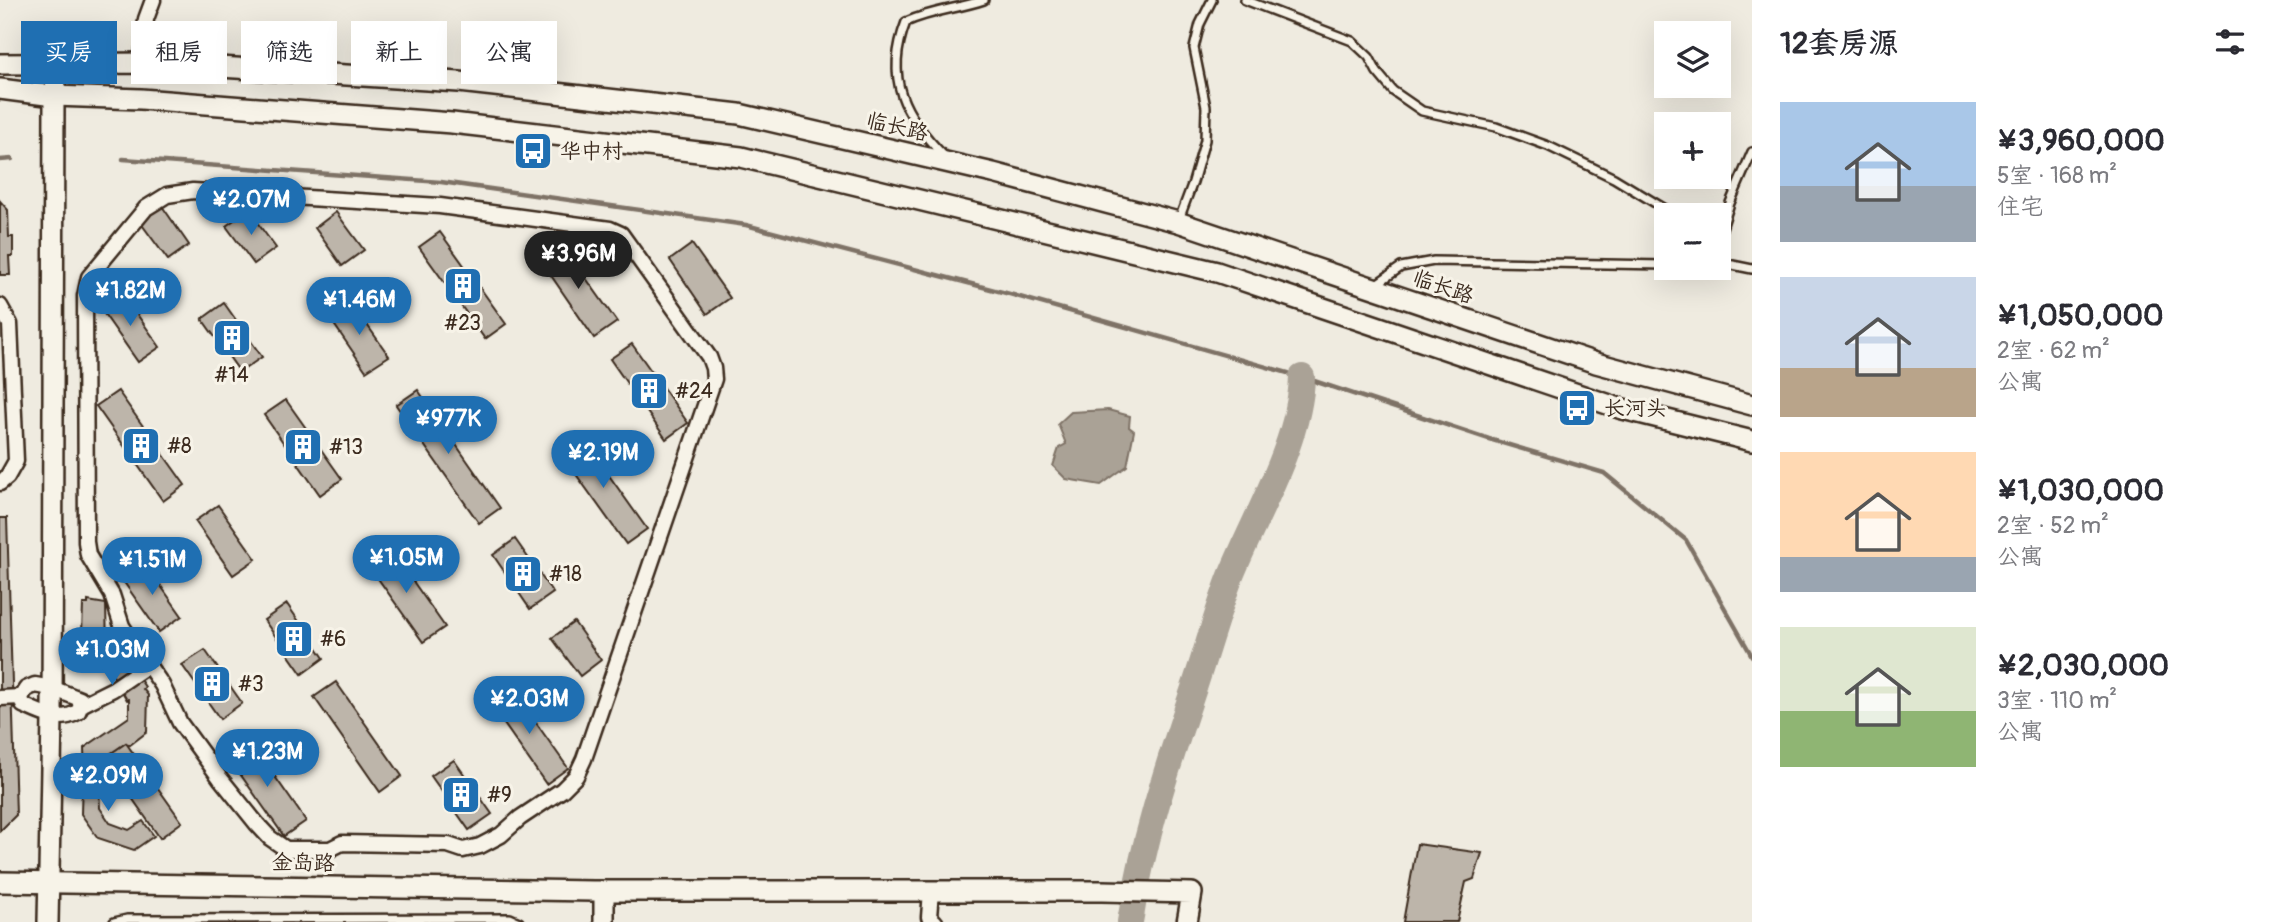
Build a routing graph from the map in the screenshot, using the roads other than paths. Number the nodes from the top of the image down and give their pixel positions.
1 (153, 0) edge
2 (984, 0) edge
3 (1212, 0) edge
4 (1245, 0) edge
5 (146, 21) edge
6 (0, 64) edge
7 (21, 64) edge
8 (227, 68) edge
9 (56, 84) edge
10 (0, 89) edge
11 (54, 96) junction
12 (1752, 152) edge
13 (953, 163) junction
14 (1656, 203) edge
15 (1730, 203) edge
16 (1178, 222) junction
17 (1654, 265) edge
18 (1731, 265) edge
19 (1752, 269) edge
20 (1372, 287) junction
21 (0, 306) edge
22 (1752, 405) edge
23 (1752, 441) edge
24 (0, 483) edge
25 (148, 665) junction
26 (52, 688) junction
27 (20, 697) junction
28 (0, 698) edge
29 (81, 705) junction
30 (52, 718) junction
31 (48, 881) junction
32 (0, 883) edge
33 (598, 891) junction
34 (931, 891) junction
35 (928, 920) edge
36 (48, 922) edge
37 (114, 922) edge
38 (519, 922) edge
39 (592, 922) edge
40 (604, 922) edge
41 (1187, 922) edge

1 - 5 street
2 - 13 lane
3 - 16 lane
4 - 14 lane
6 - 7 main road, 临长路
8 - 13 main road, 临长路
9 - 11 main road
10 - 11 main road
11 - 23 main road
11 - 26 main road
12 - 15 lane
13 - 16 main road, 临长路
16 - 20 main road, 临长路
17 - 20 lane
18 - 19 lane
20 - 22 main road, 临长路
21 - 24 street
25 - 25 street
25 - 29 street
26 - 27 street
26 - 29 street
26 - 30 main road
27 - 28 street
27 - 30 street
29 - 30 street
30 - 31 main road
31 - 32 main road, 金岛路
31 - 33 main road, 金岛路
31 - 36 main road
33 - 34 main road, 金岛路
33 - 39 main road
33 - 40 main road
34 - 35 street
34 - 41 main road, 金岛路
37 - 38 lane

